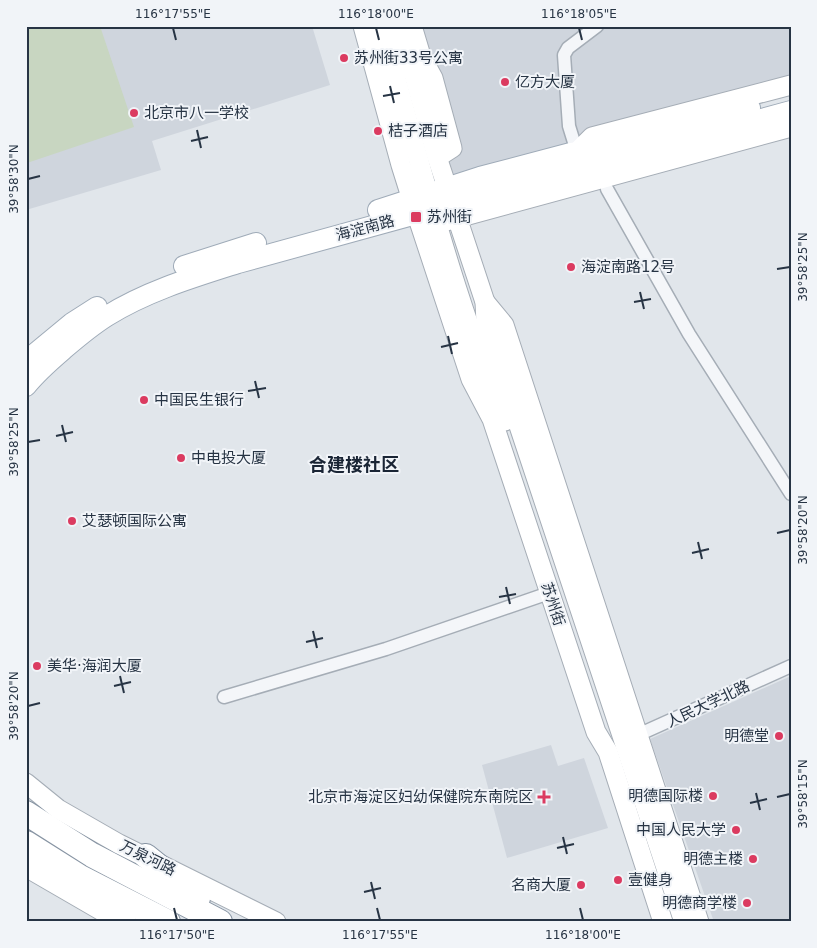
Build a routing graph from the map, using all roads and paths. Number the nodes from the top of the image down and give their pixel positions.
1 (363, 26) edge
2 (381, 26) edge
3 (397, 26) edge
4 (412, 26) edge
5 (596, 26) edge
6 (791, 85) edge
7 (791, 97) edge
8 (791, 111) edge
9 (791, 127) edge
10 (577, 152) junction
11 (438, 158) junction
12 (606, 189) dead end
13 (436, 206) junction
14 (26, 361) edge
15 (26, 386) edge
16 (791, 494) edge
17 (549, 593) junction
18 (791, 666) edge
19 (224, 697) dead end
20 (632, 738) junction
21 (608, 752) junction
22 (26, 783) edge
23 (26, 813) edge
24 (26, 843) edge
25 (146, 856) junction
26 (26, 868) edge
27 (120, 921) edge
28 (168, 922) edge
29 (220, 922) edge
30 (226, 922) edge
31 (276, 922) edge
32 (663, 922) edge
33 (684, 922) edge
34 (699, 922) edge

1 - 13 street, 苏州街
2 - 13 street, 苏州街
3 - 11 street, 苏州街
4 - 11 street
5 - 10 street
6 - 10 street, 海淀南路
7 - 10 main road, 海淀南路
8 - 13 main road, 海淀南路
9 - 13 street, 海淀南路
10 - 13 main road, 海淀南路
11 - 13 street, 苏州街
12 - 16 street
13 - 14 main road, 海淀南路
13 - 15 main road, 海淀南路
13 - 17 street, 苏州街
13 - 20 street, 苏州街
13 - 21 street, 苏州街
17 - 19 street
17 - 21 street, 苏州街
18 - 20 street, 人民大学北路
20 - 33 street, 苏州街
20 - 34 street, 苏州街
21 - 32 street, 苏州街
22 - 25 street, 万泉河路
23 - 29 highway, 万泉河路
24 - 28 highway
25 - 30 highway
25 - 31 street, 万泉河路
26 - 27 street

